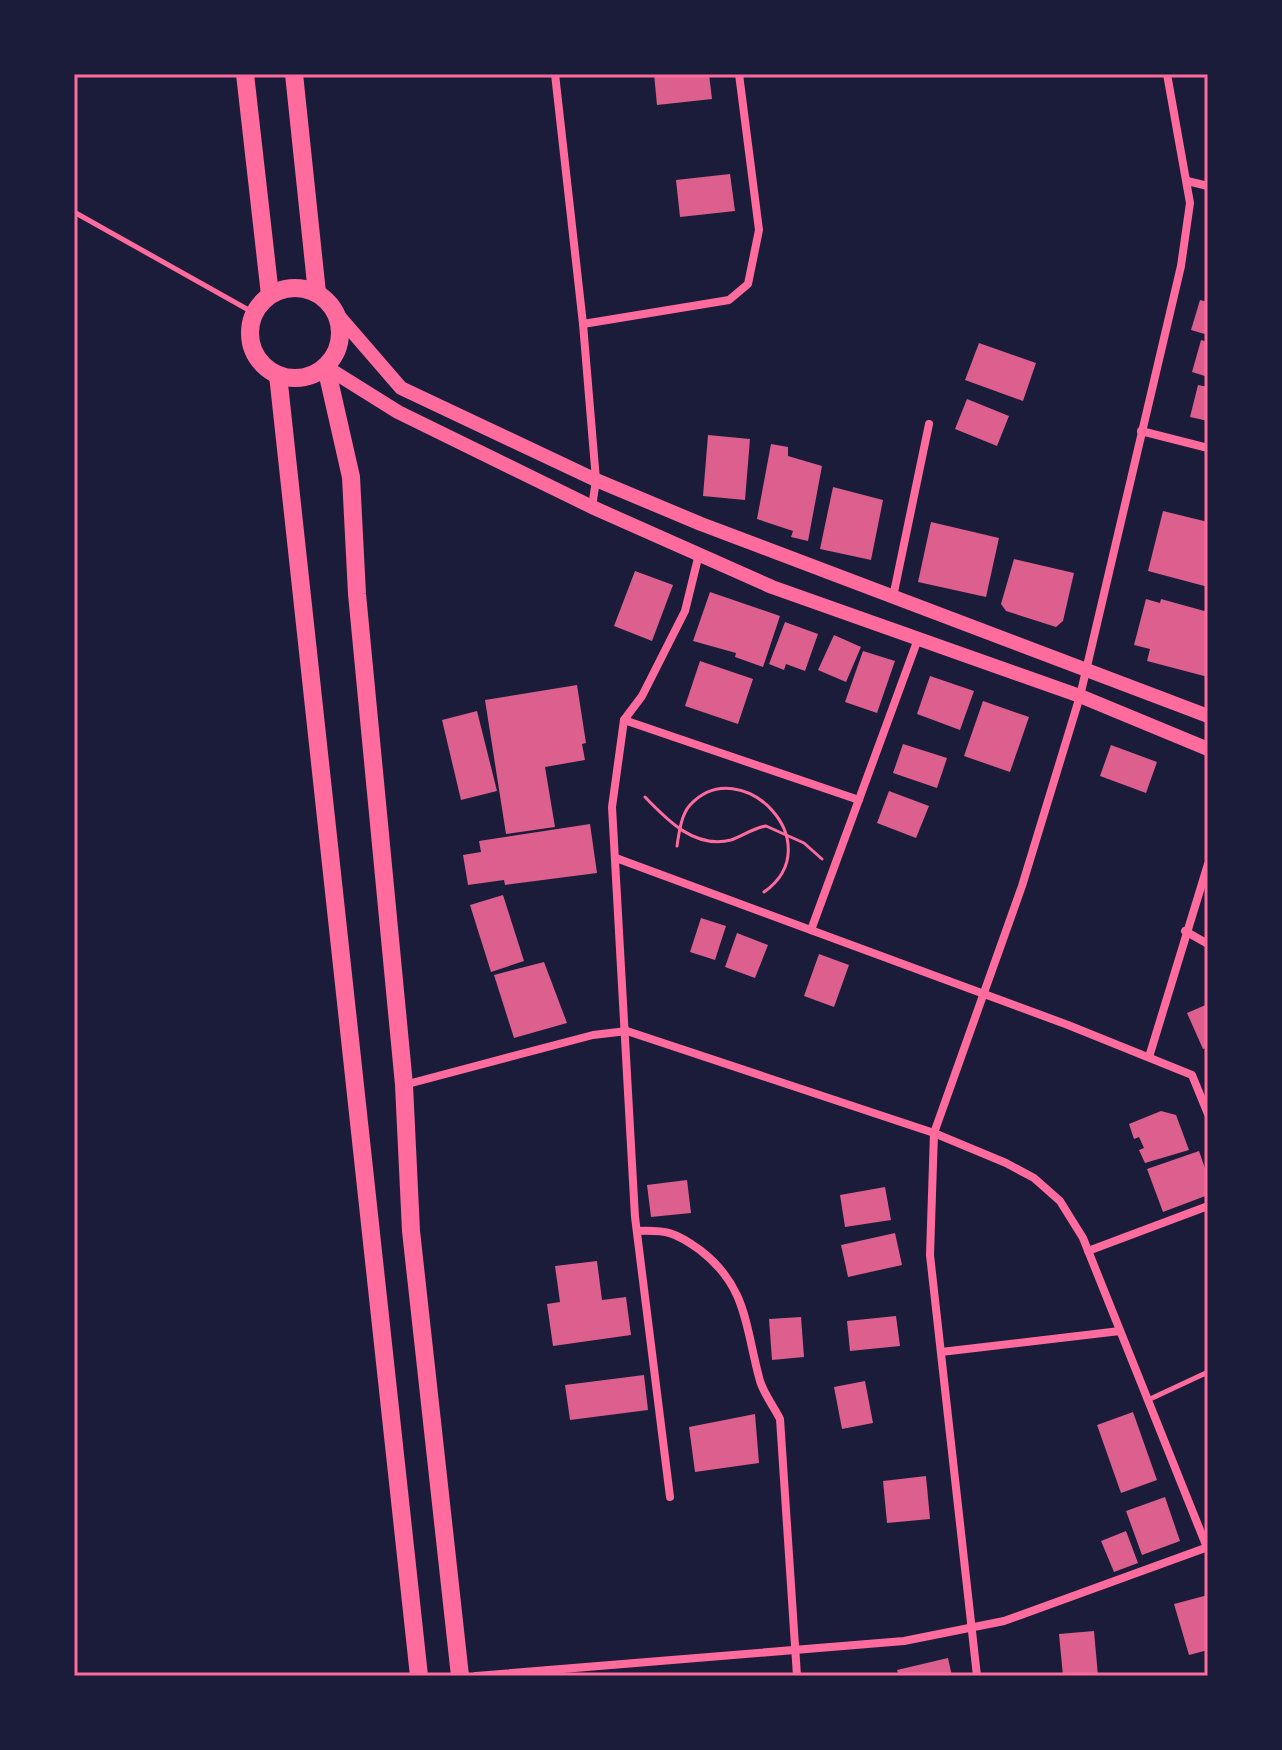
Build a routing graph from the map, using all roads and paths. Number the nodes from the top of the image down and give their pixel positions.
1 (245, 74) edge
2 (294, 74) edge
3 (555, 74) edge
4 (739, 74) edge
5 (1167, 74) edge
6 (1187, 181) junction
7 (1208, 186) edge
8 (74, 212) edge
9 (317, 293) junction
10 (270, 295) junction
11 (254, 313) junction
12 (337, 314) junction
13 (583, 324) junction
14 (326, 367) junction
15 (278, 375) junction
16 (929, 424) dead end
17 (1141, 431) junction
18 (1208, 448) edge
19 (596, 480) junction
20 (592, 507) junction
21 (699, 554) junction
22 (893, 598) junction
23 (918, 639) junction
24 (1086, 670) junction
25 (1080, 696) junction
26 (1208, 716) edge
27 (624, 720) junction
28 (1208, 749) edge
29 (645, 797) dead end
30 (859, 800) junction
31 (680, 829) junction
32 (786, 833) junction
33 (677, 846) dead end
34 (616, 858) junction
35 (1208, 864) edge
36 (833, 871) junction
37 (764, 892) dead end
38 (811, 930) junction
39 (1185, 931) junction
40 (1208, 944) edge
41 (983, 995) junction
42 (627, 1031) junction
43 (1149, 1057) junction
44 (404, 1085) junction
45 (1208, 1114) edge
46 (934, 1133) junction
47 (1208, 1206) edge
48 (637, 1231) junction
49 (1088, 1251) junction
50 (1120, 1331) junction
51 (941, 1352) junction
52 (1208, 1372) edge
53 (1148, 1400) junction
54 (670, 1497) dead end
55 (1208, 1548) edge
56 (971, 1628) junction
57 (794, 1650) junction
58 (419, 1676) edge
59 (460, 1676) edge
60 (476, 1676) edge
61 (797, 1676) edge
62 (977, 1676) edge

1 - 10 highway
2 - 9 highway
3 - 13 street
4 - 13 street
5 - 6 street
6 - 7 street
6 - 17 street
8 - 11 lane
9 - 10 highway
9 - 12 highway
10 - 11 highway
11 - 15 highway
12 - 14 highway
12 - 19 street
13 - 19 street
14 - 15 highway
14 - 20 street
14 - 44 highway
15 - 58 highway
16 - 22 street
17 - 18 street
17 - 24 street
19 - 20 street
19 - 22 street
20 - 21 street
21 - 23 street
21 - 27 street
22 - 24 street
23 - 25 street
23 - 30 street
24 - 25 street
24 - 26 street
25 - 28 street
25 - 41 street
27 - 30 street
27 - 34 street
29 - 31 path
30 - 36 street
31 - 32 path
31 - 32 path
31 - 33 path
32 - 36 path
32 - 37 path
34 - 38 street
34 - 42 street
35 - 39 street
36 - 38 street
38 - 41 street
39 - 40 street
39 - 43 street
41 - 43 street
41 - 46 street
42 - 44 street
42 - 46 street
42 - 48 street
43 - 45 street
44 - 59 highway
46 - 49 street
46 - 51 street
47 - 49 street
48 - 54 street
48 - 57 street
49 - 50 street
50 - 51 street
50 - 53 street
51 - 56 street
52 - 53 lane
53 - 55 street
55 - 56 street
56 - 57 street
56 - 62 street
57 - 60 street
57 - 61 street

